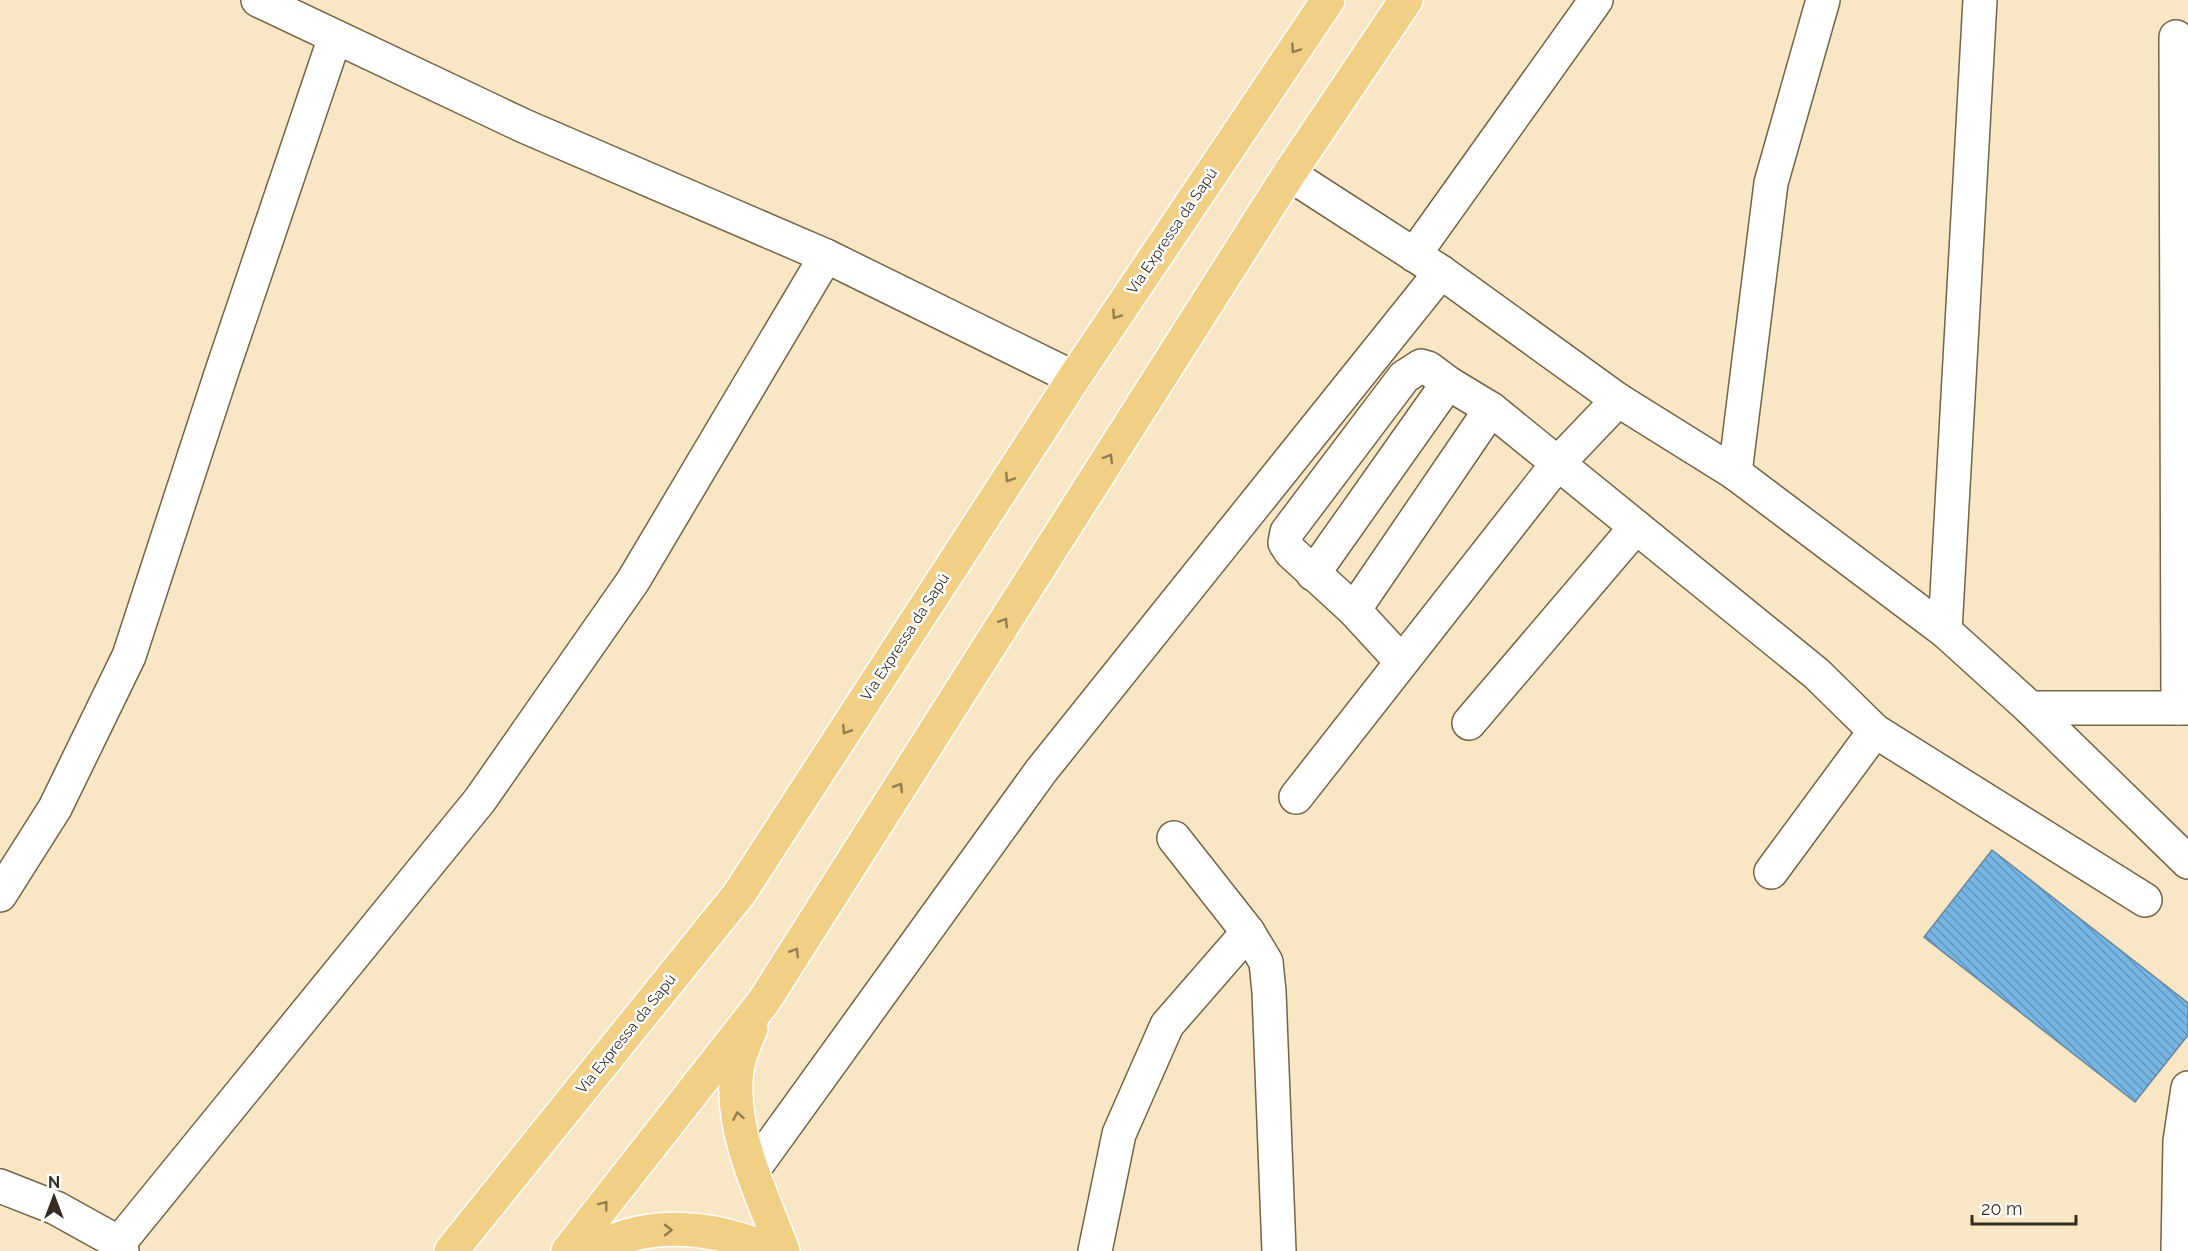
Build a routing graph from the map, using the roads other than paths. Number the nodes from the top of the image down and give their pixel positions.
1 (258, 0) edge
2 (1328, 0) edge
3 (1406, 0) edge
4 (1596, 0) edge
5 (1823, 0) edge
6 (1980, 0) edge
7 (335, 37) junction
8 (2176, 37) dead end
9 (1289, 174) junction
10 (826, 256) junction
11 (1428, 264) junction
12 (1074, 378) junction
13 (1448, 383) junction
14 (1618, 400) junction
15 (1491, 409) junction
16 (1558, 463) junction
17 (1735, 472) junction
18 (1636, 527) junction
19 (1313, 574) junction
20 (1354, 610) junction
21 (1945, 631) junction
22 (1401, 661) junction
23 (2030, 708) junction
24 (2183, 708) edge
25 (1469, 723) dead end
26 (1875, 731) junction
27 (1296, 797) dead end
28 (1174, 838) dead end
29 (2188, 862) edge
30 (1772, 873) dead end
31 (0, 895) edge
32 (2145, 900) dead end
33 (1248, 932) junction
34 (764, 1001) junction
35 (2188, 1088) edge
36 (753, 1170) junction
37 (0, 1185) edge
38 (120, 1247) edge
39 (451, 1251) edge
40 (568, 1251) edge
41 (593, 1251) edge
42 (769, 1251) edge
43 (783, 1251) edge
44 (1095, 1251) edge
45 (1279, 1251) edge
46 (2178, 1251) edge

1 - 7 street
2 -> 12 main road, Via Expressa da Sapú
3 - 9 main road
4 - 11 street
5 - 17 street
6 - 21 street
7 - 10 street
7 - 31 street
8 - 24 street
9 - 11 street
34 -> 9 main road
10 - 12 street
10 - 38 street
11 - 14 street
11 - 36 street
12 -> 39 main road, Via Expressa da Sapú
13 - 15 street
13 - 19 street
13 - 19 street
14 - 16 street
14 - 17 street
15 - 16 street
15 - 20 street
16 - 18 street
16 - 22 street
17 - 21 street
18 - 25 street
18 - 26 street
19 - 20 street
20 - 22 street
21 - 23 street
22 - 27 street
23 - 24 street
23 - 29 street
26 - 30 street
26 - 32 street
28 - 33 street
33 - 44 street
33 - 45 street
36 -> 34 main road
40 -> 34 main road
35 - 46 street
36 - 43 main road
37 - 38 street
41 -> 42 main road

